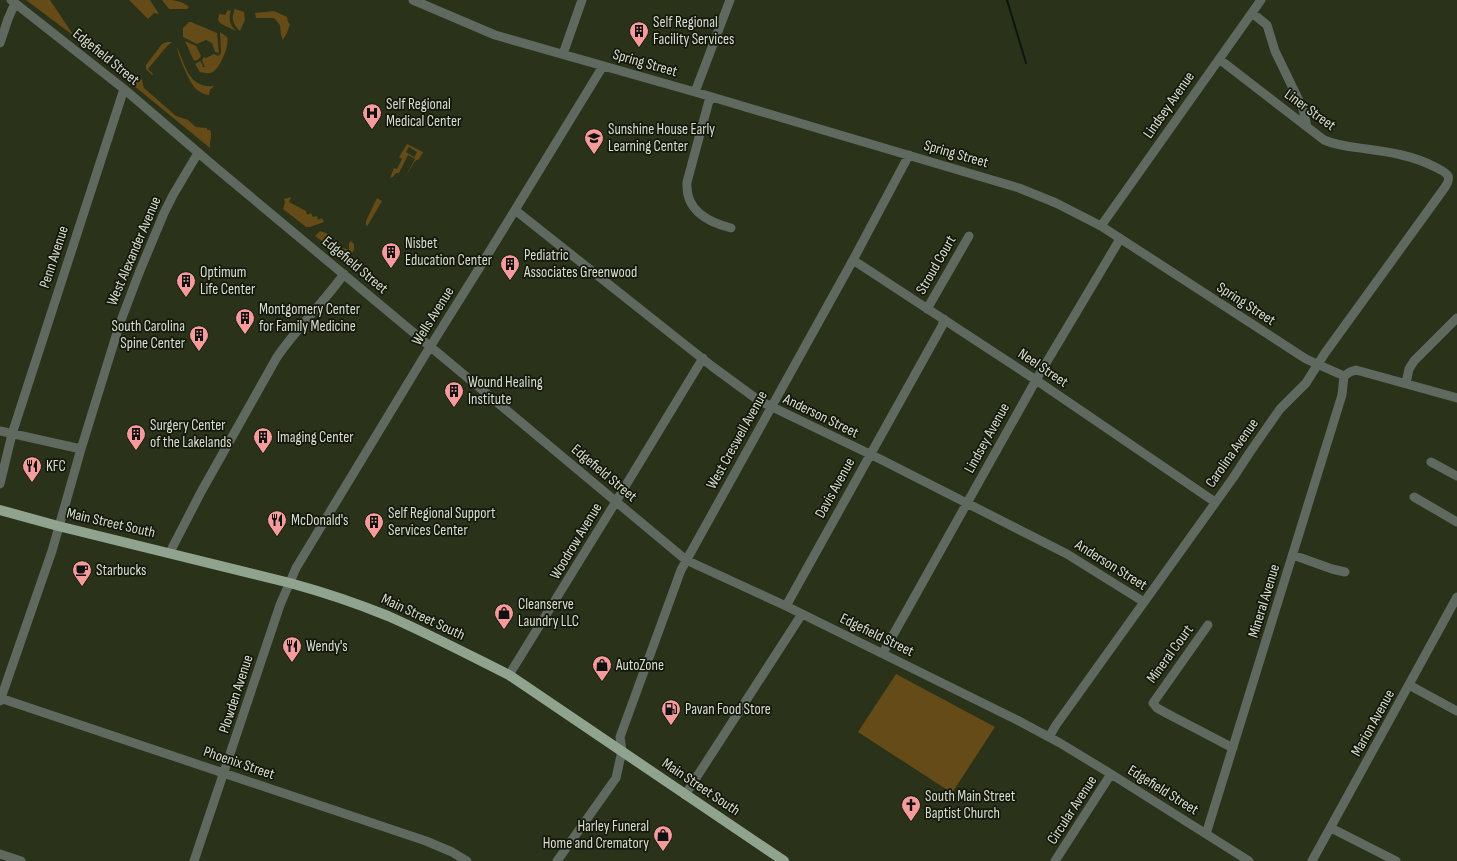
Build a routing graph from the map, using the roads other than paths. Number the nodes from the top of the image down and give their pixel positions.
1 (413, 0) edge
2 (582, 0) edge
3 (730, 0) edge
4 (1261, 0) edge
5 (13, 1) edge
6 (434, 4) edge
7 (1252, 13) junction
8 (0, 43) edge
9 (563, 54) junction
10 (1219, 60) junction
11 (603, 66) junction
12 (124, 89) junction
13 (695, 92) junction
14 (710, 97) junction
15 (1307, 127) junction
16 (198, 153) junction
17 (909, 155) junction
18 (1443, 190) joint
19 (516, 210) junction
20 (1101, 226) junction
21 (731, 228) dead end
22 (969, 236) dead end
23 (1120, 239) junction
24 (853, 260) junction
25 (344, 274) junction
26 (927, 309) junction
27 (1457, 318) edge
28 (944, 320) junction
29 (431, 346) junction
30 (703, 358) junction
31 (1318, 365) junction
32 (1344, 376) junction
33 (1036, 380) junction
34 (1406, 384) junction
35 (1457, 398) edge
36 (771, 407) junction
37 (0, 431) edge
38 (12, 434) junction
39 (81, 450) junction
40 (870, 455) junction
41 (1431, 462) dead end
42 (1457, 476) edge
43 (0, 484) edge
44 (1414, 497) dead end
45 (616, 501) junction
46 (1215, 502) junction
47 (967, 503) junction
48 (0, 510) edge
49 (1457, 522) edge
50 (58, 526) junction
51 (170, 552) junction
52 (1292, 555) junction
53 (686, 560) junction
54 (1345, 572) dead end
55 (290, 583) junction
56 (1457, 597) edge
57 (1144, 602) junction
58 (786, 606) junction
59 (802, 614) junction
60 (1208, 625) dead end
61 (883, 653) junction
62 (509, 675) junction
63 (1409, 685) junction
64 (0, 699) edge
65 (1457, 711) edge
66 (1049, 737) junction
67 (1233, 748) junction
68 (622, 752) junction
69 (224, 773) junction
70 (1111, 774) junction
71 (685, 795) junction
72 (1331, 828) junction
73 (1206, 834) junction
74 (0, 854) edge
75 (21, 861) edge
76 (194, 861) edge
77 (467, 861) edge
78 (557, 861) edge
79 (784, 861) edge
80 (1055, 861) edge
81 (1249, 861) edge
82 (1312, 861) edge
83 (1396, 861) edge

1 - 6 street, Spring Street
2 - 9 street
3 - 13 street
4 - 7 street, Lindsey Avenue
5 - 8 street
5 - 12 street, Edgefield Street
6 - 9 street, Spring Street
7 - 10 street, Lindsey Avenue
7 - 15 street
9 - 11 street, Spring Street
10 - 15 street, Liner Street
10 - 20 street, Lindsey Avenue
11 - 13 street, Spring Street
11 - 19 street, Wells Avenue
12 - 16 street, Edgefield Street
12 - 38 street, Penn Avenue
13 - 14 street, Spring Street
14 - 17 street, Spring Street
14 - 21 street
15 - 18 street, Liner Street
16 - 25 street, Edgefield Street
16 - 39 street, West Alexander Avenue
17 - 20 street, Spring Street
17 - 24 street, West Creswell Avenue
18 - 31 street, Carolina Avenue
19 - 29 street, Wells Avenue
19 - 30 street, Anderson Street
20 - 23 street, Spring Street
22 - 26 street, Stroud Court
23 - 31 street, Spring Street
23 - 33 street, Lindsey Avenue
24 - 26 street, Neel Street
24 - 36 street, West Creswell Avenue
25 - 29 street, Edgefield Street
25 - 51 street
26 - 28 street, Neel Street
27 - 34 street
28 - 33 street, Neel Street
28 - 40 street, Davis Avenue
29 - 45 street, Edgefield Street
29 - 55 street, Wells Avenue
30 - 36 street, Anderson Street
30 - 45 street, Woodrow Avenue
31 - 32 street, Spring Street
31 - 46 street, Carolina Avenue
32 - 34 street
32 - 52 street, Mineral Avenue
33 - 46 street, Neel Street
33 - 47 street, Lindsey Avenue
34 - 35 street
36 - 40 street, Anderson Street
36 - 53 street, West Creswell Avenue
37 - 38 street
38 - 39 street
38 - 43 street, Penn Avenue
39 - 50 street, West Alexander Avenue
40 - 47 street, Anderson Street
40 - 58 street, Davis Avenue
41 - 42 street
44 - 49 street
45 - 53 street, Edgefield Street
45 - 62 street, Woodrow Avenue
46 - 57 street, Carolina Avenue
47 - 57 street, Anderson Street
47 - 61 street, Lindsey Avenue
48 - 50 main road, Main Street South
50 - 51 main road, Main Street South
50 - 64 street, West Alexander Avenue
51 - 55 main road, Main Street South
52 - 54 street
52 - 67 street, Mineral Avenue
53 - 58 street, Edgefield Street
53 - 68 street, West Creswell Avenue
55 - 62 main road, Main Street South
55 - 69 street, Plowden Avenue
56 - 63 street, Marion Avenue
57 - 66 street, Carolina Avenue
58 - 59 street, Edgefield Street
59 - 61 street, Edgefield Street
59 - 71 street
60 - 67 street, Mineral Court
61 - 66 street, Edgefield Street
62 - 68 main road, Main Street South
63 - 65 street
63 - 72 street, Marion Avenue
64 - 69 street, Phoenix Street
66 - 70 street, Edgefield Street
67 - 73 street, Mineral Avenue
68 - 71 main road, Main Street South
68 - 78 street, West Creswell Avenue
69 - 76 street, Plowden Avenue
69 - 77 street, Phoenix Street
70 - 73 street, Edgefield Street
70 - 80 street, Circular Avenue
71 - 79 main road, Main Street South
72 - 82 street, Marion Avenue
72 - 83 street
73 - 81 street, Edgefield Street
74 - 75 street

